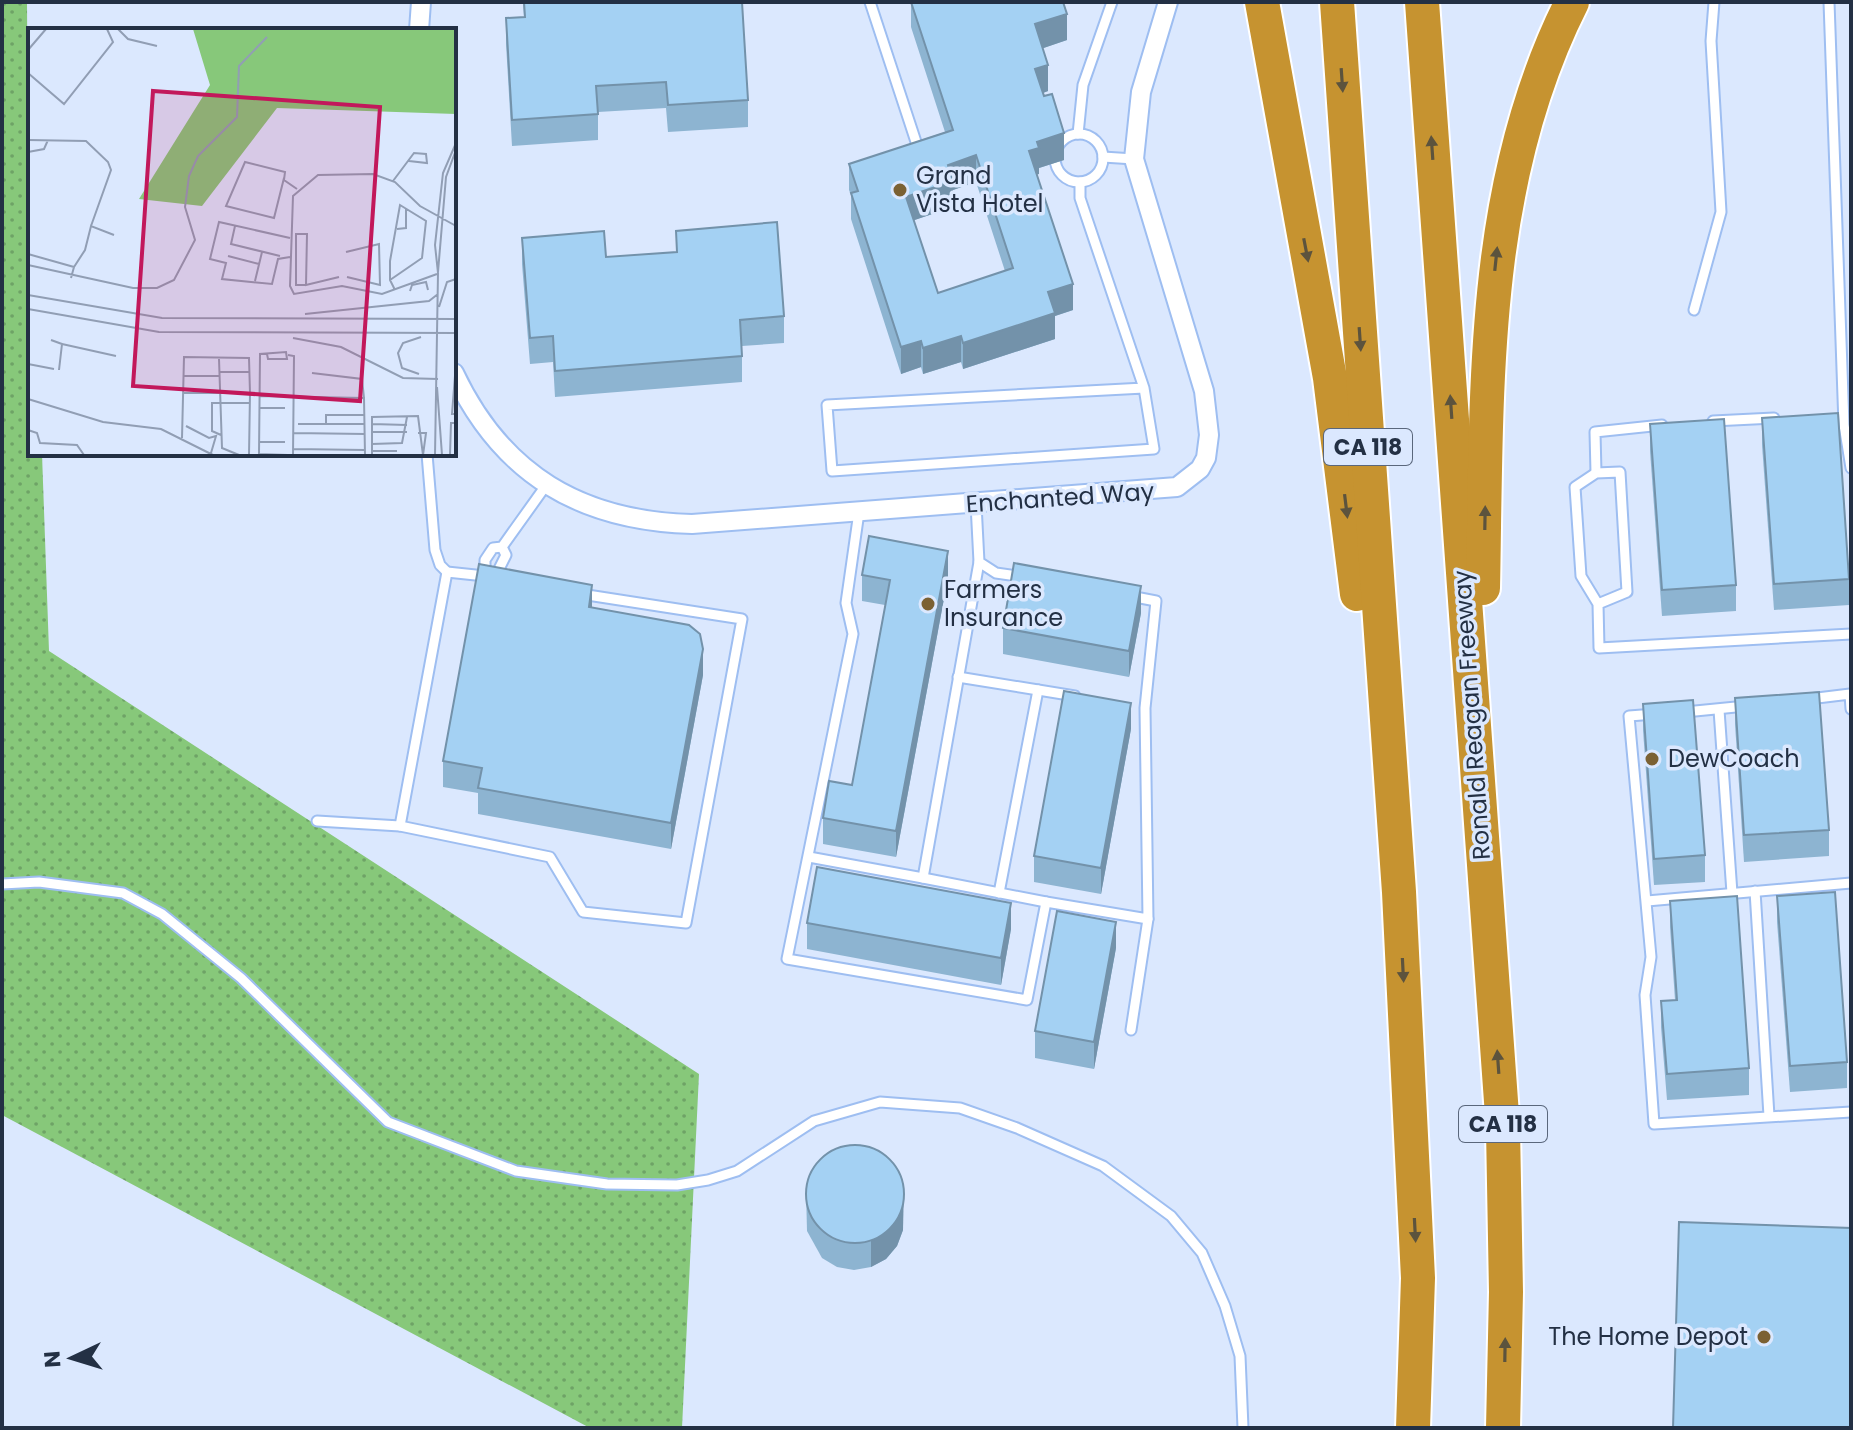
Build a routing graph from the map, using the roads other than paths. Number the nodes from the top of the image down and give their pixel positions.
1 (421, 2) edge
2 (870, 2) edge
3 (1112, 2) edge
4 (1168, 2) edge
5 (1262, 2) edge
6 (1337, 2) edge
7 (1422, 2) edge
8 (1572, 2) edge
9 (1714, 2) edge
10 (1829, 2) edge
11 (419, 28) edge
12 (1078, 134) junction
13 (920, 154) edge
14 (1103, 157) junction
15 (1134, 159) junction
16 (1080, 182) junction
17 (1694, 310) dead end
18 (456, 377) edge
19 (1144, 388) junction
20 (1781, 418) edge
21 (1697, 422) edge
22 (1832, 423) edge
23 (1848, 424) edge
24 (1668, 425) edge
25 (427, 456) edge
26 (1851, 468) edge
27 (1596, 473) junction
28 (547, 484) junction
29 (976, 504) junction
30 (859, 512) junction
31 (502, 547) junction
32 (979, 562) junction
33 (447, 572) junction
34 (485, 576) junction
35 (1040, 580) edge
36 (513, 581) edge
37 (569, 592) edge
38 (1113, 593) edge
39 (1598, 604) junction
40 (1851, 634) edge
41 (958, 677) junction
42 (1038, 690) junction
43 (1850, 694) edge
44 (1084, 698) edge
45 (1792, 701) edge
46 (1762, 704) edge
47 (1130, 706) edge
48 (1145, 708) junction
49 (1851, 709) edge
50 (1719, 710) junction
51 (1480, 820) junction
52 (317, 821) dead end
53 (400, 826) junction
54 (809, 857) junction
55 (923, 878) junction
56 (1851, 883) edge
57 (2, 884) edge
58 (1755, 891) junction
59 (1399, 892) junction
60 (999, 893) junction
61 (1732, 893) junction
62 (1647, 901) junction
63 (1046, 902) junction
64 (1148, 919) junction
65 (1131, 1030) dead end
66 (1851, 1112) edge
67 (1769, 1116) junction
68 (1243, 1428) edge
69 (1413, 1428) edge
70 (1503, 1428) edge

1 - 11 street
2 - 13 lane
3 - 12 lane
4 - 15 street, Enchanted Way
5 -> 59 highway
6 -> 59 highway, CA 118
51 -> 7 highway, Ronald Reagan Freeway / CA 118
51 -> 8 highway
9 - 17 lane
10 - 23 lane
12 - 14 lane
12 - 16 lane
14 - 15 lane
14 - 16 lane
15 - 29 street, Enchanted Way
16 - 19 lane
18 - 28 street, Enchanted Way
19 - 19 lane
20 - 21 lane
22 - 23 lane
23 - 26 lane
24 - 27 lane
25 - 33 lane
27 - 39 lane
27 - 39 lane
28 - 30 street, Enchanted Way
28 - 31 lane
29 - 30 street, Enchanted Way
29 - 32 lane
30 - 54 lane
31 - 34 lane
31 - 34 lane
32 - 35 lane
32 - 41 lane
33 - 34 lane
33 - 53 lane
34 - 36 lane
37 - 53 lane
38 - 48 lane
39 - 40 lane
41 - 42 lane
41 - 55 lane
42 - 44 lane
42 - 60 lane
43 - 45 lane
43 - 49 lane
46 - 50 lane
47 - 48 lane
48 - 64 lane
50 - 61 lane
50 - 62 lane
70 -> 51 highway, Ronald Reagan Freeway / CA 118
52 - 53 lane
54 - 55 lane
54 - 63 lane
55 - 60 lane
56 - 58 lane
57 - 68 lane
58 - 61 lane
58 - 67 lane
59 -> 69 highway, CA 118
60 - 63 lane
61 - 62 lane
62 - 67 lane
63 - 64 lane
64 - 65 lane
66 - 67 lane

